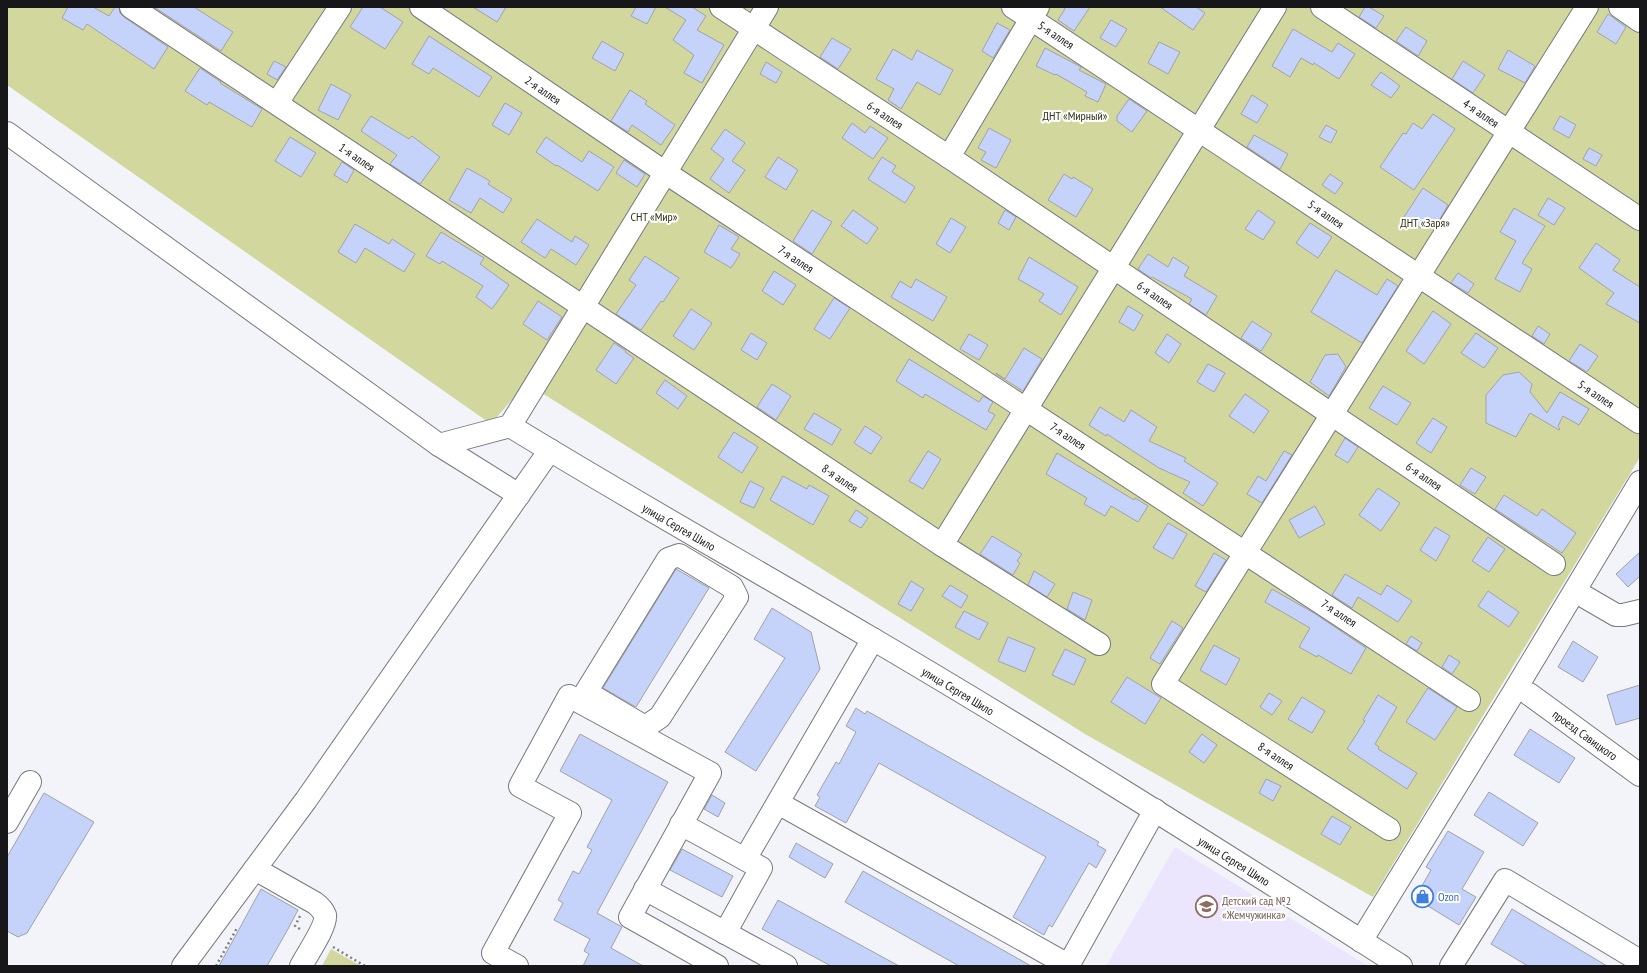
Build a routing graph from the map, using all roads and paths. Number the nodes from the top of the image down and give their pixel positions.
1 (131, 7) edge
2 (340, 7) edge
3 (421, 7) edge
4 (721, 7) edge
5 (767, 7) edge
6 (1013, 7) edge
7 (1275, 7) edge
8 (1322, 7) edge
9 (1587, 7) edge
10 (1620, 7) edge
11 (1035, 13) edge
12 (1640, 21) edge
13 (754, 29) junction
14 (277, 103) junction
15 (1199, 129) junction
16 (1509, 132) junction
17 (7, 133) edge
18 (949, 158) junction
19 (666, 173) junction
20 (1640, 219) edge
21 (1114, 268) junction
22 (1418, 276) junction
23 (583, 308) junction
24 (1027, 409) junction
25 (1332, 414) junction
26 (1639, 422) dead end
27 (510, 426) junction
28 (439, 445) junction
29 (550, 450) junction
30 (1640, 482) edge
31 (519, 495) junction
32 (942, 545) junction
33 (1246, 552) junction
34 (1554, 564) dead end
35 (1585, 597) dead end
36 (1640, 611) edge
37 (873, 639) junction
38 (1099, 644) dead end
39 (1529, 694) dead end
40 (583, 697) junction
41 (1469, 700) dead end
42 (1638, 772) edge
43 (30, 782) dead end
44 (778, 803) junction
45 (1155, 810) junction
46 (7, 822) edge
47 (682, 824) junction
48 (1389, 829) dead end
49 (745, 859) junction
50 (254, 869) junction
51 (645, 889) junction
52 (301, 915) dead end
53 (725, 933) junction
54 (299, 936) dead end
55 (1361, 940) junction
56 (1640, 961) edge
57 (1068, 965) edge
58 (183, 966) edge
59 (301, 966) edge
60 (517, 966) edge
61 (717, 966) edge
62 (786, 966) edge
63 (1401, 966) edge
64 (1451, 966) edge

1 - 14 street, 1-я аллея
2 - 14 street
3 - 19 street, 2-я аллея
4 - 13 street, 6-я аллея
5 - 13 street
6 - 11 street, 5-я аллея
7 - 15 street
8 - 16 street, 4-я аллея
9 - 16 street
10 - 12 street
11 - 15 street, 5-я аллея
11 - 18 street
13 - 18 street, 6-я аллея
13 - 19 street
14 - 23 street, 1-я аллея
15 - 21 street
15 - 22 street, 5-я аллея
16 - 20 street, 4-я аллея
16 - 22 street
17 - 28 street
18 - 21 street, 6-я аллея
19 - 23 street
19 - 24 street, 7-я аллея
21 - 24 street
21 - 25 street, 6-я аллея
22 - 25 street
22 - 26 street, 5-я аллея
23 - 27 street
23 - 32 street, 8-я аллея
24 - 32 street
24 - 33 street, 7-я аллея
25 - 33 street
25 - 34 street, 6-я аллея
27 - 28 street
27 - 29 street, улица Сергея Шило
28 - 31 street
29 - 31 street
29 - 37 street, улица Сергея Шило
30 - 55 street
31 - 50 street
32 - 38 street, 8-я аллея
33 - 41 street, 7-я аллея
33 - 48 street, 8-я аллея
35 - 36 street
37 - 44 street
37 - 45 street, улица Сергея Шило
39 - 42 street, проезд Савицкого
40 - 40 street
40 - 47 street
40 - 60 street
43 - 46 street
44 - 49 street
44 - 57 street
45 - 55 street, улица Сергея Шило
45 - 57 street
47 - 49 street
47 - 51 street
49 - 53 street
50 - 58 street
50 - 59 street
51 - 53 street
51 - 61 street
52 - 54 path
53 - 62 street
55 - 63 street, улица Сергея Шило
56 - 64 street

